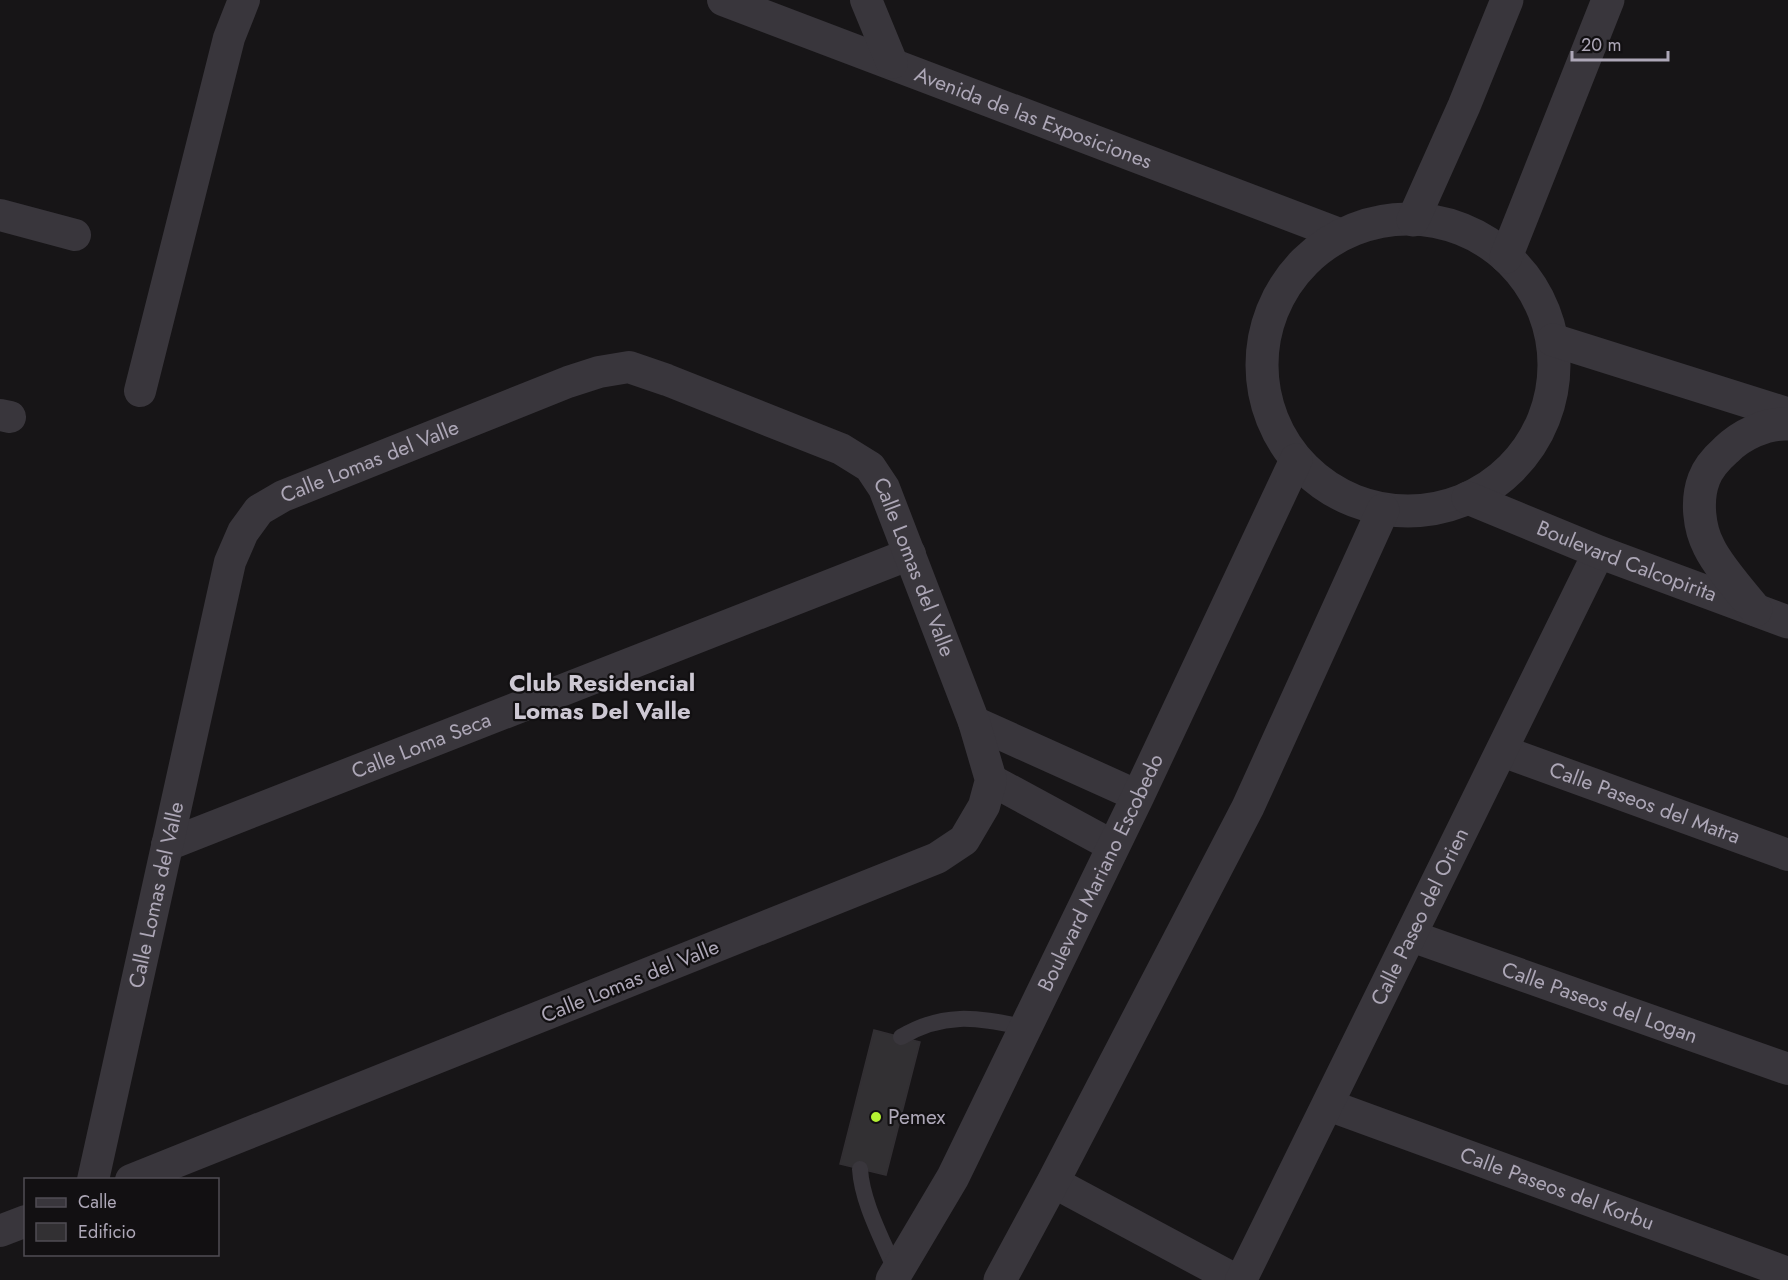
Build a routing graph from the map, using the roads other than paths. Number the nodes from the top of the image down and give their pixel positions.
1 (244, 0) edge
2 (723, 0) edge
3 (866, 0) edge
4 (1508, 0) edge
5 (1608, 0) edge
6 (892, 63) junction
7 (0, 215) edge
8 (1413, 220) junction
9 (75, 235) dead end
10 (1342, 235) junction
11 (1506, 257) junction
12 (1552, 340) junction
13 (140, 391) dead end
14 (1788, 414) edge
15 (1788, 424) edge
16 (1296, 460) junction
17 (1468, 498) junction
18 (1383, 510) junction
19 (1599, 552) junction
20 (910, 554) junction
21 (1756, 610) junction
22 (1788, 621) edge
23 (974, 723) junction
24 (1502, 751) junction
25 (991, 780) junction
26 (1138, 796) junction
27 (167, 845) junction
28 (1113, 846) junction
29 (1788, 855) edge
30 (1411, 936) junction
31 (1024, 1027) junction
32 (901, 1037) dead end
33 (1788, 1069) edge
34 (1328, 1105) junction
35 (860, 1169) dead end
36 (93, 1178) edge
37 (134, 1178) edge
38 (1053, 1182) junction
39 (24, 1222) edge
40 (0, 1231) edge
41 (1788, 1273) edge
42 (894, 1276) edge
43 (1000, 1280) edge
44 (1236, 1280) edge
45 (1241, 1280) edge

1 - 13 street
2 - 6 street, Avenida de las Exposiciones
3 - 6 street
4 - 8 street
5 - 11 street
6 - 10 street, Avenida de las Exposiciones
7 - 9 street
8 - 10 street
8 - 11 street
10 - 16 street
11 - 12 street
12 - 14 street
12 - 17 street
15 - 21 street
16 - 18 street
16 - 26 street, Boulevard Mariano Escobedo
17 - 18 street
17 - 19 street, Boulevard Calcopirita
18 - 38 street
19 - 21 street, Boulevard Calcopirita
19 - 24 street, Calle Paseo del Orien
20 - 23 street, Calle Lomas del Valle
20 - 27 street, Calle Loma Seca
20 - 27 street, Calle Lomas del Valle
21 - 22 street, Boulevard Calcopirita
23 - 25 street, Calle Lomas del Valle
23 - 26 street
24 - 29 street, Calle Paseos del Matra
24 - 30 street, Calle Paseo del Orien
25 - 28 street
25 - 37 street, Calle Lomas del Valle
26 - 28 street, Boulevard Mariano Escobedo
27 - 36 street, Calle Lomas del Valle
28 - 31 street, Boulevard Mariano Escobedo
30 - 33 street, Calle Paseos del Logan
30 - 34 street, Calle Paseo del Orien
31 - 32 lane
31 - 42 street, Boulevard Mariano Escobedo
34 - 41 street, Calle Paseos del Korbu
34 - 45 street, Calle Paseo del Orien
35 - 42 lane
38 - 43 street
38 - 44 street
39 - 40 street

